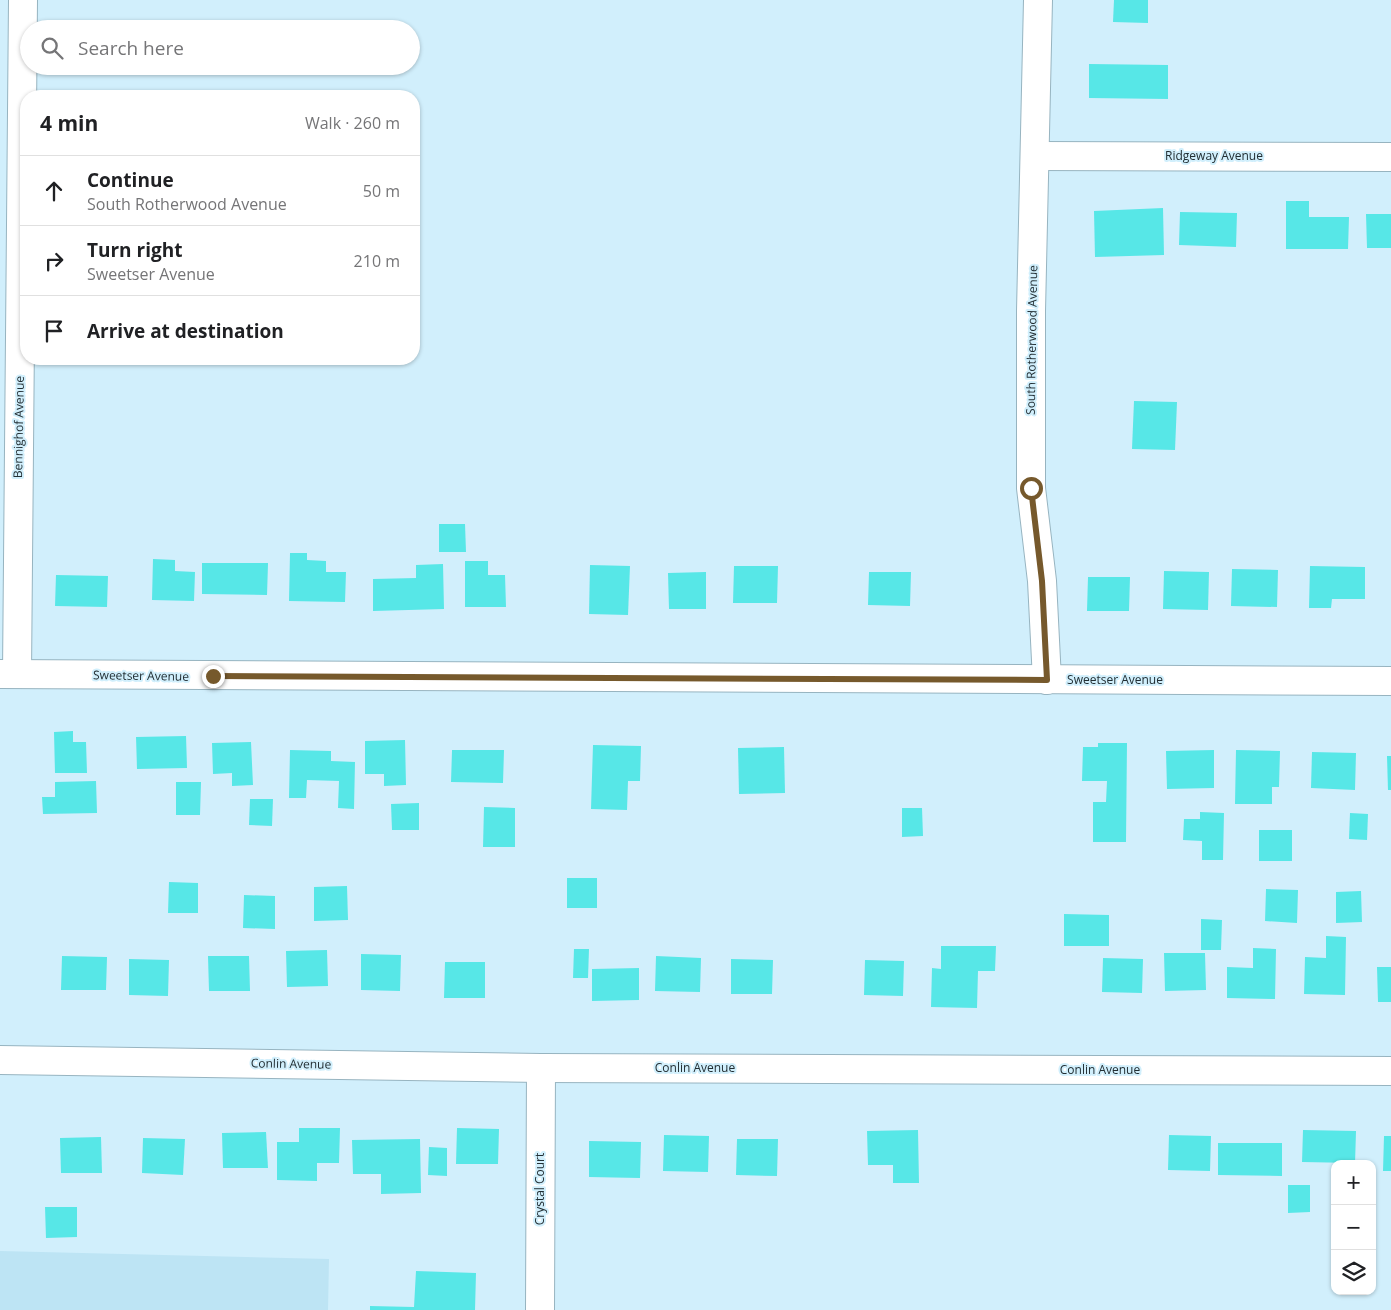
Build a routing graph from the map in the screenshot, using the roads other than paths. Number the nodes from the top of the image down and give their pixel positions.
1 (23, 0) edge
2 (1038, 0) edge
3 (22, 20) edge
4 (21, 75) edge
5 (20, 90) edge
6 (20, 99) edge
7 (1036, 156) junction
8 (1391, 157) edge
9 (10, 429) edge
10 (8, 674) edge
11 (1047, 680) junction
12 (1391, 681) edge
13 (0, 1060) edge
14 (541, 1068) junction
15 (1391, 1071) edge
16 (540, 1310) edge

1 - 3 street, Bennighof Avenue
2 - 7 street, South Rotherwood Avenue
4 - 5 street, Bennighof Avenue
6 - 9 street, Bennighof Avenue
7 - 8 street, Ridgeway Avenue
7 - 11 street, South Rotherwood Avenue
9 - 10 street, Bennighof Avenue
10 - 11 street, Sweetser Avenue
11 - 12 street, Sweetser Avenue
13 - 14 street, Conlin Avenue
14 - 15 street, Conlin Avenue
14 - 16 street, Crystal Court

